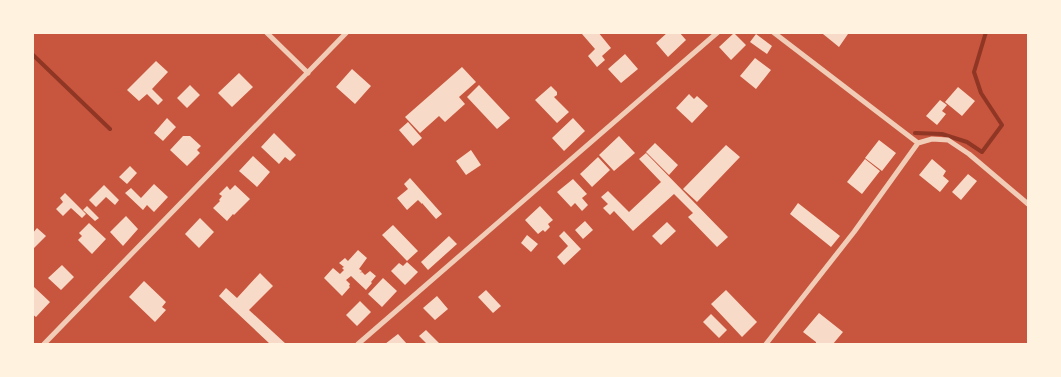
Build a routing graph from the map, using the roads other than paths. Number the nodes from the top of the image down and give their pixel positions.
1 (266, 32) edge
2 (347, 32) edge
3 (718, 32) edge
4 (773, 32) edge
5 (308, 73) junction
6 (918, 143) junction
7 (1028, 204) edge
8 (44, 344) edge
9 (358, 344) edge
10 (766, 344) edge

1 - 5 street
2 - 5 street
3 - 9 street
4 - 6 street
5 - 8 street
6 - 7 street
6 - 10 street

